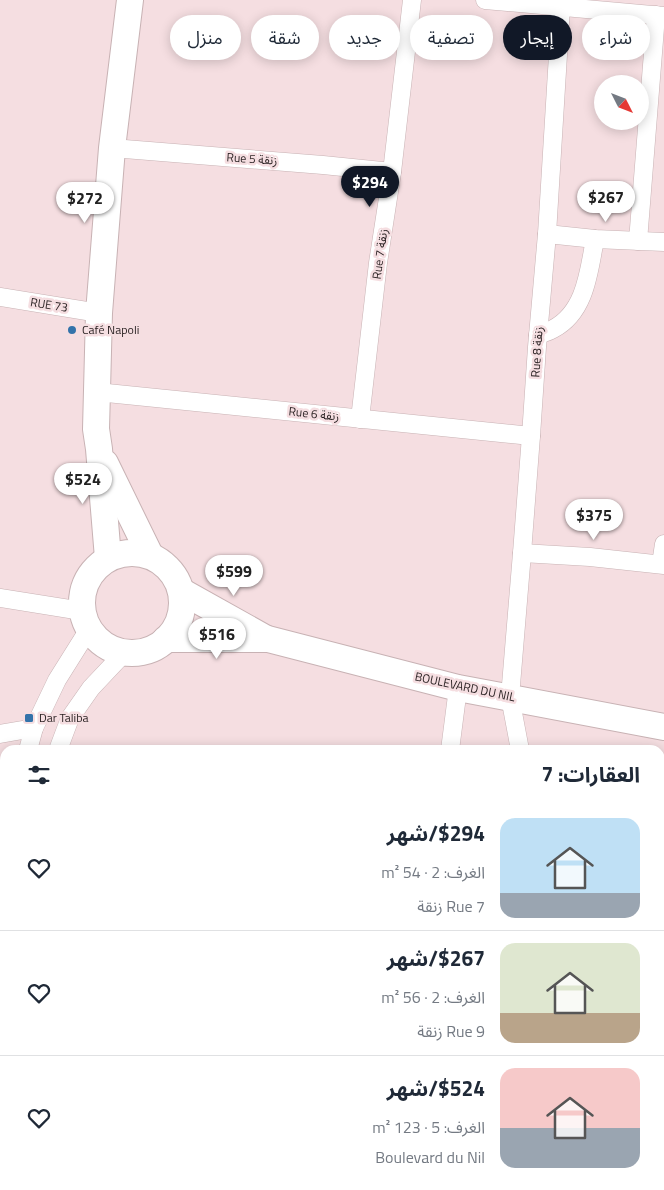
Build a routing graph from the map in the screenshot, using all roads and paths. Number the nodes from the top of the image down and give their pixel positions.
1 (130, 0) edge
2 (412, 0) edge
3 (485, 0) edge
4 (561, 6) junction
5 (660, 16) edge
6 (112, 148) junction
7 (392, 172) junction
8 (547, 234) junction
9 (595, 238) junction
10 (638, 241) junction
11 (664, 242) edge
12 (0, 297) edge
13 (99, 313) junction
14 (538, 335) junction
15 (96, 392) junction
16 (360, 419) junction
17 (532, 436) junction
18 (99, 449) junction
19 (664, 544) edge
20 (522, 553) junction
21 (150, 555) junction
22 (108, 558) junction
23 (663, 564) edge
24 (181, 591) junction
25 (0, 598) edge
26 (85, 620) junction
27 (166, 639) junction
28 (268, 639) junction
29 (124, 653) junction
30 (458, 688) junction
31 (510, 698) junction
32 (664, 727) edge
33 (34, 728) junction
34 (0, 734) edge
35 (29, 745) edge
36 (60, 745) edge
37 (451, 745) edge
38 (519, 745) edge

1 - 6 street
2 - 7 street, Rue 7 زنقة
3 - 4 street
4 - 5 street
4 - 8 street, Rue 8 زنقة
5 - 10 street
6 - 7 street, Rue 5 زنقة
6 - 13 street
7 - 16 street, Rue 7 زنقة
8 - 9 street
8 - 14 street, Rue 8 زنقة
9 - 10 street
9 - 14 street
10 - 11 street
12 - 13 street, RUE 73
13 - 15 street
14 - 17 street, Rue 8 زنقة
15 - 16 street, Rue 6 زنقة
15 - 18 street
16 - 17 street, Rue 6 زنقة
17 - 20 street, Rue 8 زنقة
18 - 21 street
18 - 22 street
19 - 23 street
20 - 23 street
20 - 31 street, Rue 8 زنقة
21 - 22 street
21 - 24 street
22 - 26 street
24 - 27 street
24 - 28 street, BOULEVARD DU NIL
25 - 26 street
26 - 29 street
26 - 33 street
27 - 28 street, BOULEVARD DU NIL
27 - 29 street
28 - 30 street, BOULEVARD DU NIL
29 - 36 street
30 - 31 street, BOULEVARD DU NIL
30 - 37 street
31 - 32 street, BOULEVARD DU NIL
31 - 38 street, Rue 8 زنقة
33 - 34 street
33 - 35 street

